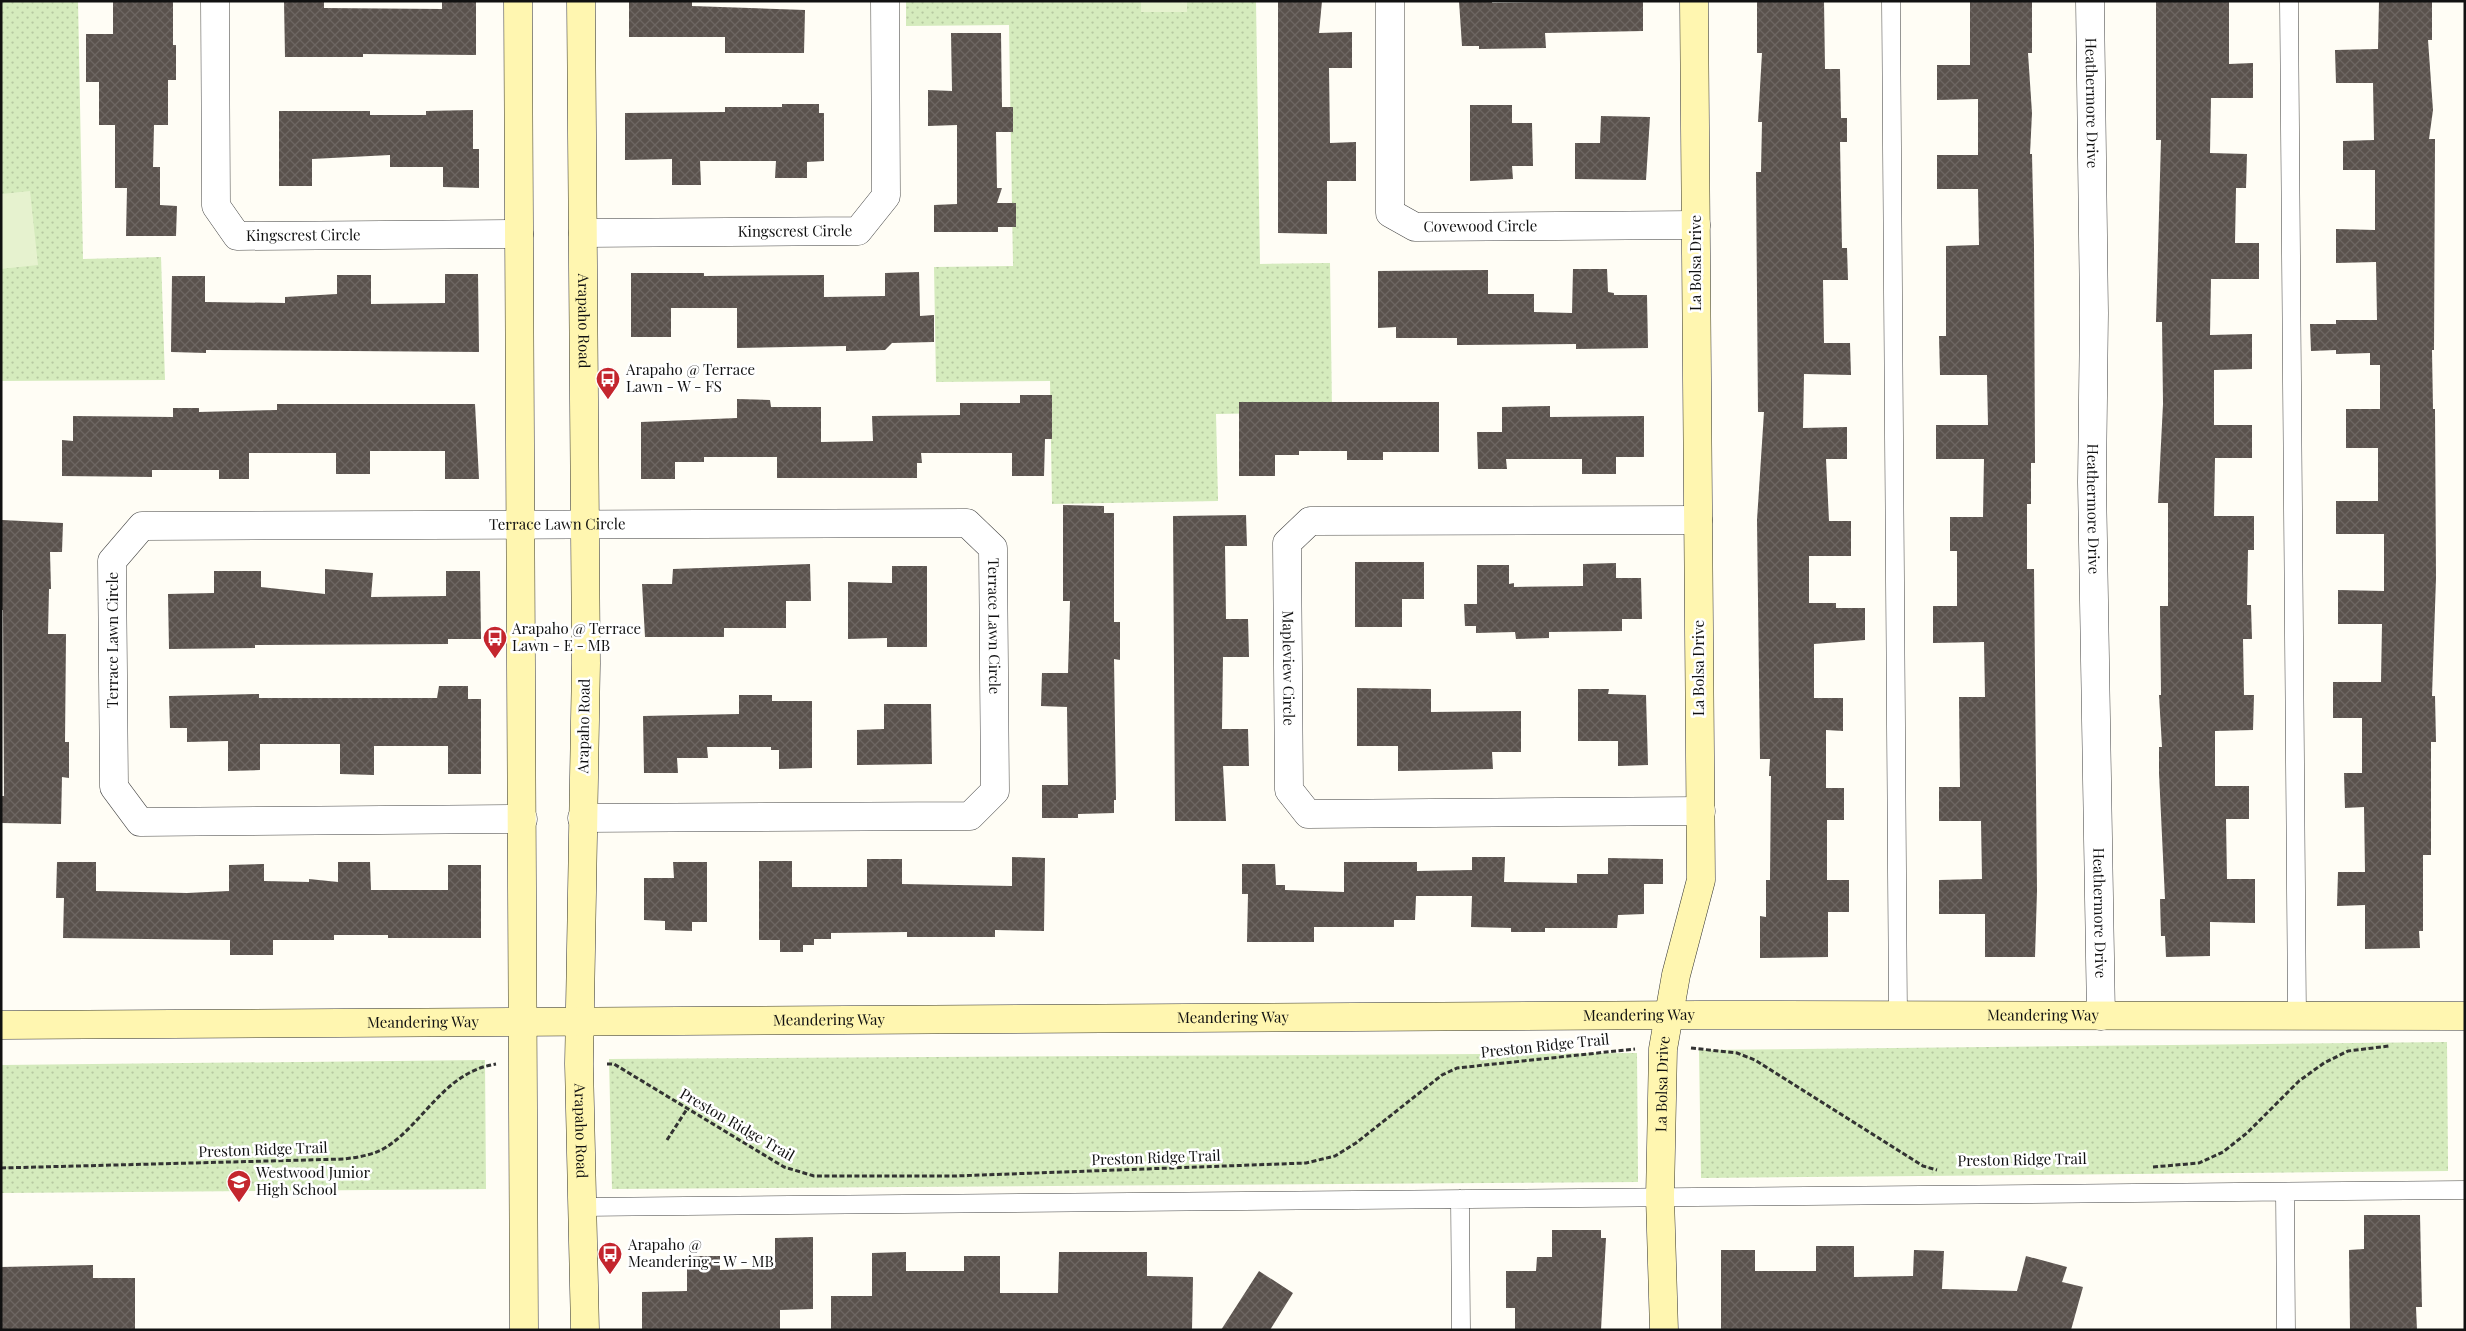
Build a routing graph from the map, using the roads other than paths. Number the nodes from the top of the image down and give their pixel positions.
1 (215, 1) edge
2 (518, 1) edge
3 (581, 1) edge
4 (885, 1) edge
5 (1390, 1) edge
6 (1694, 1) edge
7 (1891, 1) edge
8 (2090, 1) edge
9 (2289, 1) edge
10 (1696, 225) junction
11 (583, 233) junction
12 (519, 234) junction
13 (1698, 520) junction
14 (521, 524) junction
15 (585, 524) junction
16 (1701, 811) junction
17 (582, 818) junction
18 (523, 819) junction
19 (1669, 1015) junction
20 (1898, 1016) junction
21 (2101, 1016) junction
22 (2297, 1016) junction
23 (2465, 1016) edge
24 (580, 1022) junction
25 (524, 1023) junction
26 (1, 1025) edge
27 (2465, 1190) edge
28 (2284, 1192) junction
29 (1660, 1197) junction
30 (1460, 1199) junction
31 (582, 1207) junction
32 (524, 1330) edge
33 (585, 1330) edge
34 (1461, 1330) edge
35 (1664, 1330) edge
36 (2286, 1330) edge

1 - 12 street, Kingscrest Circle
2 - 12 street
3 - 11 street, Arapaho Road
4 - 11 street, Kingscrest Circle
5 - 10 street, Covewood Circle
6 - 10 street, La Bolsa Drive
7 - 20 lane
8 - 21 street, Heathermore Drive
9 - 22 lane
10 - 13 street, La Bolsa Drive
11 - 15 street, Arapaho Road
12 - 14 street
13 - 16 street, La Bolsa Drive
13 - 16 street, Mapleview Circle
14 - 15 street, Terrace Lawn Circle
14 - 18 street
14 - 18 street, Terrace Lawn Circle
15 - 17 street, Arapaho Road
15 - 17 street, Terrace Lawn Circle
16 - 19 street, La Bolsa Drive
17 - 24 street, Arapaho Road
18 - 25 street
19 - 20 street, Meandering Way
19 - 24 street, Meandering Way
19 - 29 street, La Bolsa Drive
20 - 21 street, Meandering Way
21 - 22 street, Meandering Way
22 - 23 street, Meandering Way
24 - 25 street, Meandering Way
24 - 31 street, Arapaho Road
25 - 26 street, Meandering Way
25 - 32 street
27 - 28 lane
28 - 29 lane
28 - 36 lane
29 - 30 lane
29 - 35 street, La Bolsa Drive
30 - 31 lane
30 - 34 lane
31 - 33 street, Arapaho Road

